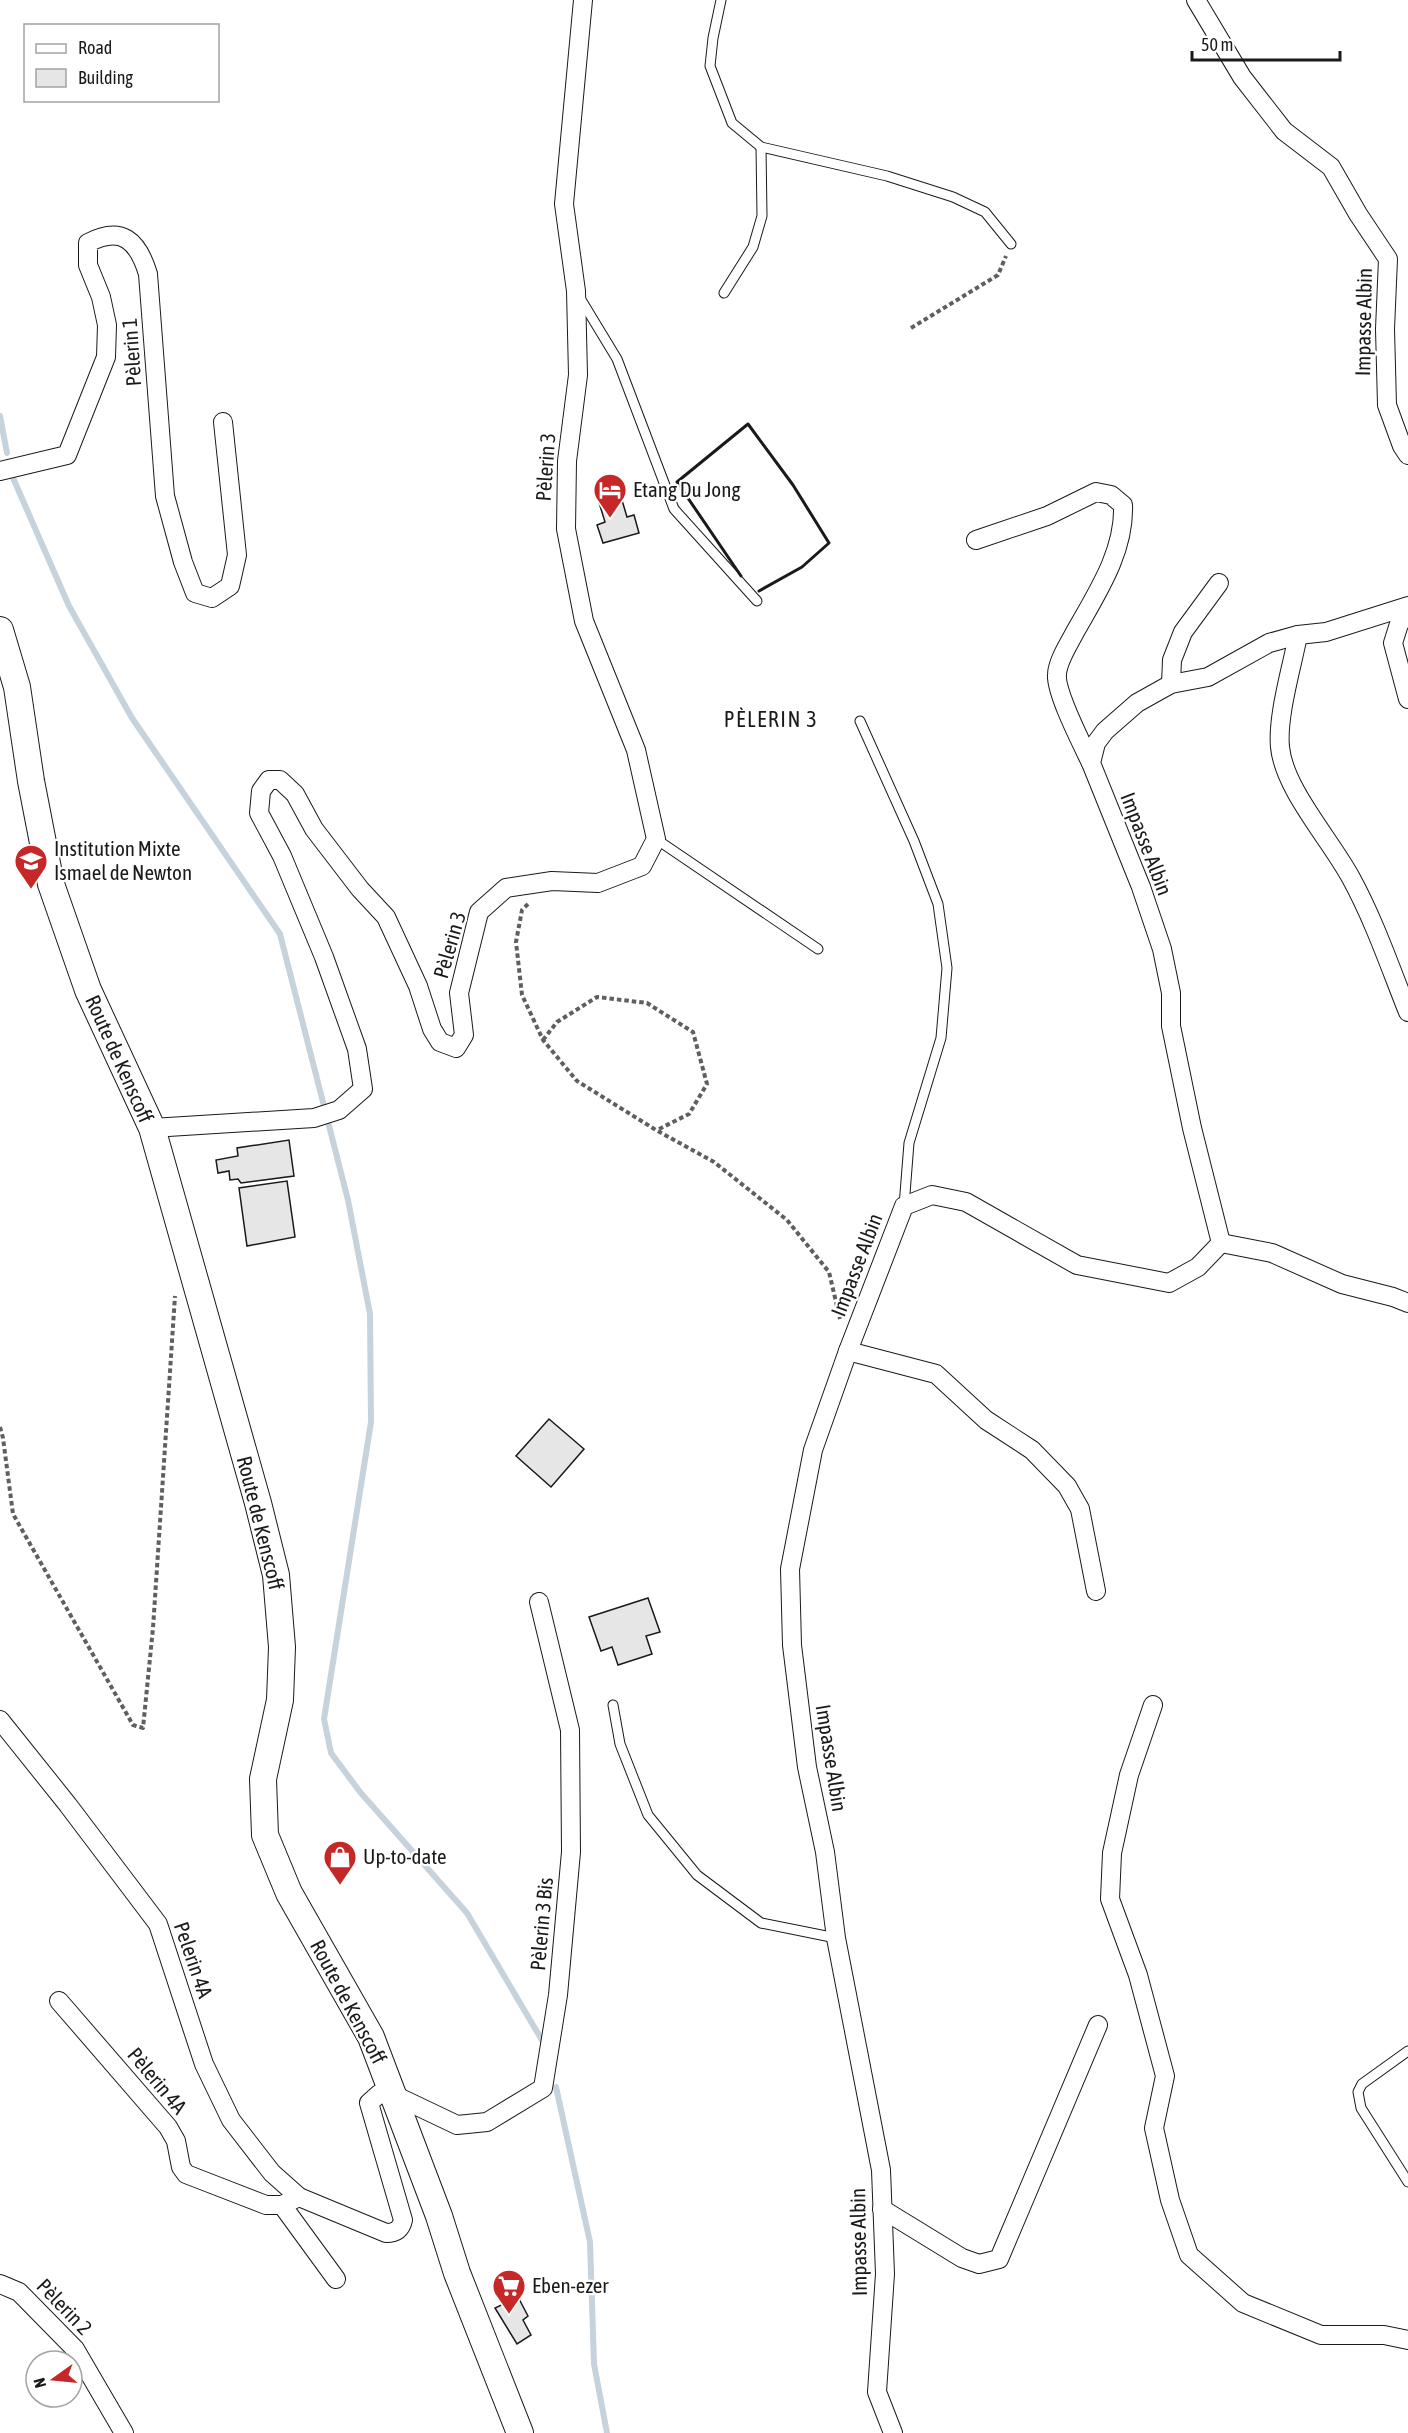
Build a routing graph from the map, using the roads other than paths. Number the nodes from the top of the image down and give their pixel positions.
1 (583, 0) edge
2 (721, 0) edge
3 (1196, 0) edge
4 (761, 147) junction
5 (1011, 244) road end
6 (576, 291) junction
7 (724, 293) dead end
8 (223, 422) dead end
9 (1408, 455) edge
10 (0, 471) edge
11 (976, 540) dead end
12 (1219, 583) dead end
13 (758, 601) dead end
14 (1408, 606) edge
15 (1408, 613) edge
16 (0, 630) edge
17 (1298, 635) junction
18 (1171, 684) junction
19 (1408, 699) edge
20 (860, 721) dead end
21 (1091, 763) junction
22 (657, 839) junction
23 (818, 949) dead end
24 (1408, 1012) edge
25 (152, 1128) junction
26 (904, 1206) junction
27 (1221, 1243) junction
28 (1408, 1303) edge
29 (848, 1351) junction
30 (1096, 1591) dead end
31 (539, 1602) dead end
32 (613, 1705) dead end
33 (1153, 1706) dead end
34 (3, 1731) edge
35 (836, 1938) junction
36 (59, 2001) dead end
37 (1098, 2025) dead end
38 (1408, 2051) edge
39 (394, 2095) junction
40 (1408, 2182) edge
41 (290, 2201) junction
42 (882, 2209) junction
43 (336, 2279) dead end
44 (0, 2284) edge
45 (1408, 2340) edge
46 (124, 2433) edge
47 (520, 2433) edge
48 (893, 2433) edge

1 - 6 street, Pèlerin 3
2 - 4 lane
3 - 9 street, Impasse Albin
4 - 5 lane
4 - 7 lane
6 - 13 lane
6 - 22 street, Pèlerin 3
8 - 10 street, Pèlerin 1
11 - 21 street, Impasse Albin
12 - 18 street
14 - 17 street
15 - 19 street
16 - 25 main road, Route de Kenscoff
17 - 18 street
17 - 24 street
18 - 21 street
20 - 26 lane
21 - 27 street, Impasse Albin
22 - 23 lane
22 - 25 street, Pèlerin 3
25 - 39 main road, Route de Kenscoff
26 - 27 street, Impasse Albin
26 - 29 street, Impasse Albin
27 - 28 street
29 - 30 street
29 - 35 street, Impasse Albin
31 - 39 street, Pèlerin 3 Bis
32 - 35 lane
33 - 45 street
34 - 41 street, Pelerin 4A
35 - 42 street, Impasse Albin
36 - 41 street, Pèlerin 4A
37 - 42 street
38 - 40 lane
39 - 41 street, Pèlerin 4A
39 - 47 main road, Route de Kenscoff
41 - 43 street
42 - 48 street, Impasse Albin
44 - 46 street, Pèlerin 2

